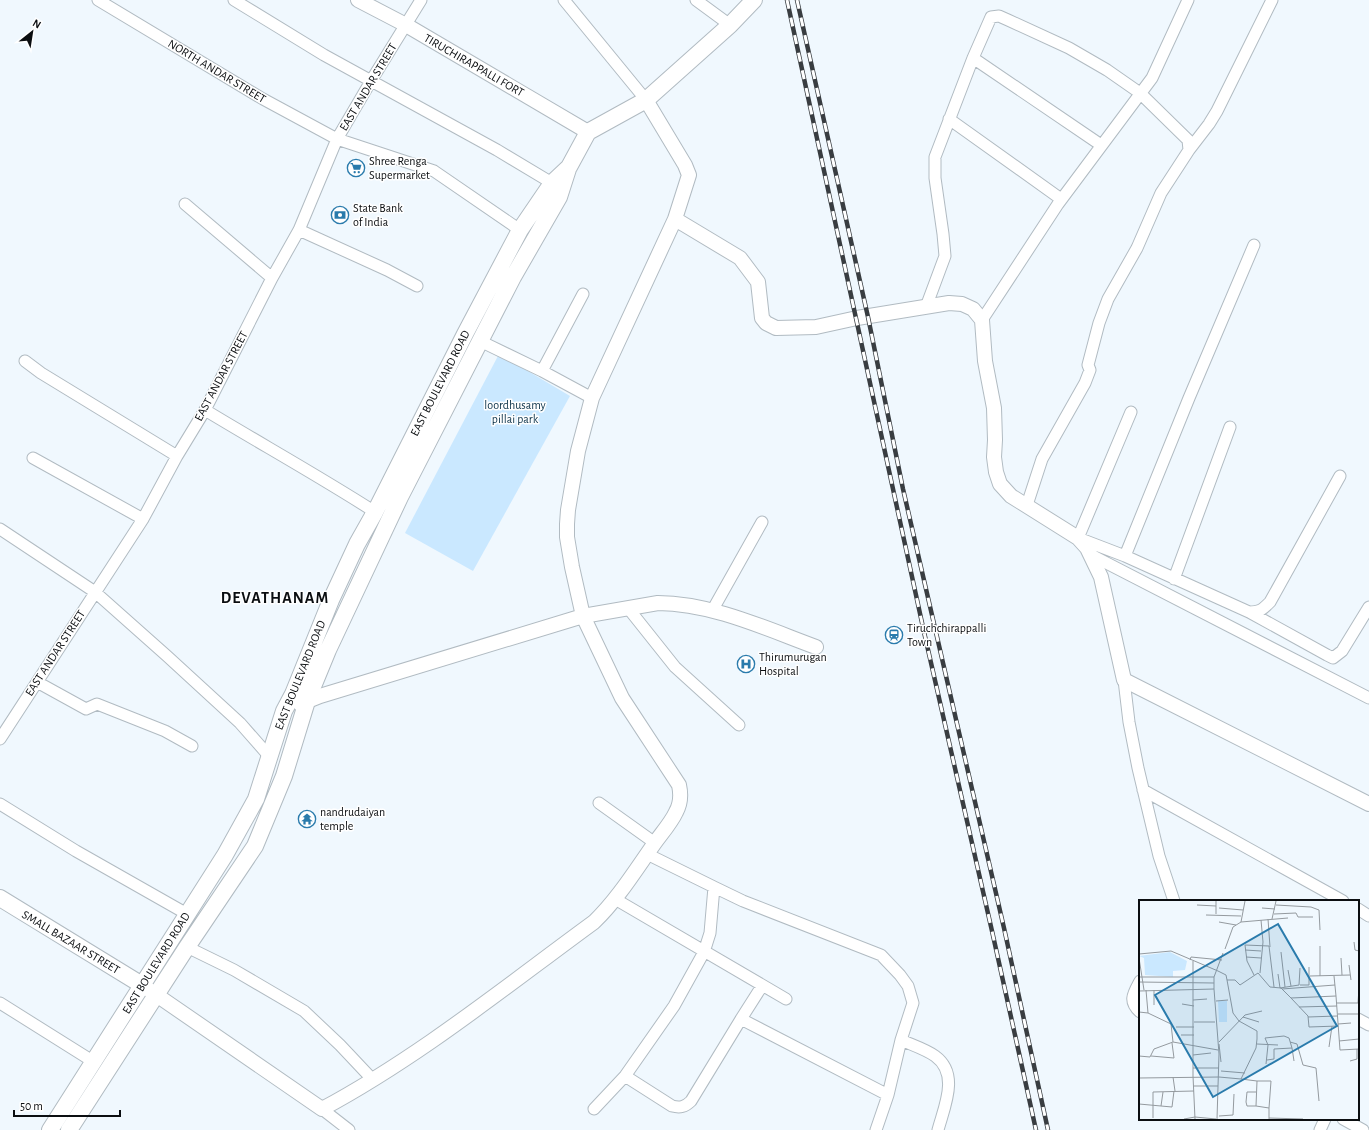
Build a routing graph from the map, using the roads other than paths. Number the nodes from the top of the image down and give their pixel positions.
1 (98, 0) edge
2 (234, 0) edge
3 (358, 0) edge
4 (420, 0) edge
5 (564, 0) edge
6 (696, 0) edge
7 (754, 0) edge
8 (1188, 0) edge
9 (1272, 0) edge
10 (406, 25) junction
11 (730, 25) junction
12 (973, 58) junction
13 (371, 81) junction
14 (1140, 93) junction
15 (646, 100) junction
16 (949, 118) junction
17 (588, 132) junction
18 (337, 140) junction
19 (1101, 145) junction
20 (1189, 150) junction
21 (569, 167) junction
22 (552, 183) junction
23 (1062, 199) junction
24 (185, 204) dead end
25 (675, 219) junction
26 (299, 230) junction
27 (520, 230) junction
28 (1254, 245) dead end
29 (272, 278) junction
30 (416, 286) dead end
31 (583, 294) dead end
32 (926, 307) junction
33 (982, 320) junction
34 (480, 341) junction
35 (25, 361) dead end
36 (542, 371) junction
37 (592, 398) junction
38 (204, 410) junction
39 (1131, 412) dead end
40 (1230, 427) dead end
41 (177, 456) junction
42 (33, 458) dead end
43 (1340, 476) dead end
44 (1027, 505) junction
45 (375, 512) junction
46 (143, 519) junction
47 (762, 522) dead end
48 (0, 529) edge
49 (1078, 538) junction
50 (1091, 555) junction
51 (1125, 556) junction
52 (1174, 579) junction
53 (94, 592) junction
54 (1369, 606) edge
55 (628, 608) junction
56 (712, 610) junction
57 (1248, 612) junction
58 (582, 616) junction
59 (816, 647) dead end
60 (1124, 680) junction
61 (37, 682) junction
62 (1369, 698) edge
63 (307, 701) junction
64 (284, 711) junction
65 (739, 725) dead end
66 (0, 739) edge
67 (192, 746) dead end
68 (269, 756) junction
69 (1143, 790) junction
70 (599, 803) dead end
71 (0, 804) edge
72 (1369, 804) edge
73 (651, 849) junction
74 (714, 887) junction
75 (0, 898) edge
76 (615, 899) junction
77 (1174, 900) edge
78 (1341, 900) edge
79 (1359, 910) edge
80 (187, 914) junction
81 (1369, 916) edge
82 (187, 947) junction
83 (704, 952) junction
84 (1139, 983) edge
85 (142, 985) junction
86 (762, 986) junction
87 (156, 995) junction
88 (786, 999) dead end
89 (0, 1003) edge
90 (1139, 1011) edge
91 (741, 1019) junction
92 (1359, 1020) edge
93 (1369, 1025) edge
94 (901, 1040) junction
95 (94, 1062) junction
96 (625, 1076) junction
97 (373, 1080) junction
98 (888, 1095) junction
99 (322, 1109) junction
100 (594, 1109) dead end
101 (1325, 1120) edge
102 (1344, 1120) edge
103 (50, 1130) edge
104 (69, 1130) edge
105 (349, 1130) edge
106 (876, 1130) edge
107 (938, 1130) edge
108 (1320, 1130) edge
109 (1364, 1130) edge

1 - 18 street, NORTH ANDAR STREET
2 - 13 street
3 - 10 street, TIRUCHIRAPPALLI FORT
4 - 10 street, EAST ANDAR STREET
5 - 15 street
6 - 11 street
7 - 11 main road
8 - 14 street
9 - 20 street
10 - 13 street, EAST ANDAR STREET
10 - 17 street, TIRUCHIRAPPALLI FORT
11 - 15 main road
12 - 14 street
12 - 16 street
12 - 19 street
13 - 18 street, EAST ANDAR STREET
13 - 22 street
14 - 19 street
14 - 20 street
15 - 17 main road
15 - 25 street
16 - 23 street
16 - 32 street
17 - 21 main road, EAST BOULEVARD ROAD
18 - 26 street, EAST ANDAR STREET
18 - 27 street, NORTH ANDAR STREET
19 - 23 street
20 - 44 street
21 - 22 main road, EAST BOULEVARD ROAD
21 - 34 main road
22 - 27 main road, EAST BOULEVARD ROAD
23 - 33 street
24 - 29 street
25 - 32 street
25 - 37 street
26 - 29 street, EAST ANDAR STREET
26 - 30 street
27 - 45 main road, EAST BOULEVARD ROAD
28 - 51 street
29 - 38 street, EAST ANDAR STREET
31 - 36 street
32 - 33 street
33 - 44 street
34 - 36 street
34 - 63 main road
35 - 41 street
36 - 37 street
37 - 58 street
38 - 41 street, EAST ANDAR STREET
38 - 45 street
39 - 49 street
40 - 52 street
41 - 46 street, EAST ANDAR STREET
42 - 46 street
43 - 57 street
44 - 49 street
45 - 64 main road, EAST BOULEVARD ROAD
46 - 53 street, EAST ANDAR STREET
47 - 56 street
48 - 53 street
49 - 50 street
49 - 51 street
50 - 60 street
50 - 62 street
51 - 52 street
52 - 57 street
53 - 61 street, EAST ANDAR STREET
53 - 68 street
54 - 57 street
55 - 56 street
55 - 58 street
55 - 65 street
56 - 59 street
58 - 63 street
58 - 73 street
60 - 69 street
60 - 72 street
61 - 66 street, EAST ANDAR STREET
61 - 67 street
63 - 64 street
63 - 82 main road
64 - 68 main road, EAST BOULEVARD ROAD
68 - 80 main road, EAST BOULEVARD ROAD
69 - 77 street
69 - 78 street
70 - 73 street
71 - 80 street
73 - 74 street
73 - 76 street
74 - 83 street
74 - 94 street
75 - 85 main road, SMALL BAZAAR STREET
76 - 83 street
76 - 97 street
79 - 81 street
80 - 85 main road, EAST BOULEVARD ROAD
82 - 87 main road
82 - 97 street
83 - 86 street
83 - 96 street
84 - 90 street
85 - 87 street
85 - 95 main road, EAST BOULEVARD ROAD
86 - 88 street
86 - 91 street
87 - 99 street
87 - 104 main road
89 - 95 street
91 - 96 street
91 - 98 street
92 - 93 street
94 - 98 street
94 - 107 street
95 - 103 main road, EAST BOULEVARD ROAD
96 - 100 street
97 - 99 street
98 - 106 street
99 - 105 street
101 - 108 street
102 - 109 street

